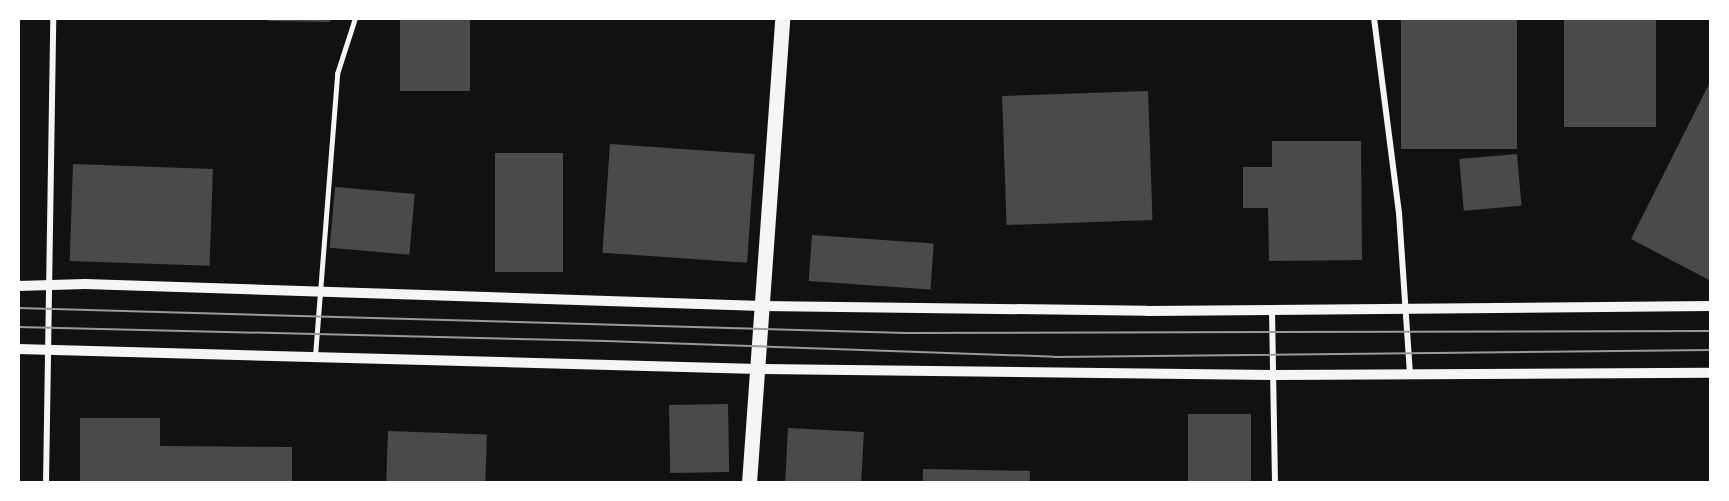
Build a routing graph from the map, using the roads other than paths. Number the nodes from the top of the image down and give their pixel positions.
1 (52, 18) edge
2 (355, 18) edge
3 (782, 18) edge
4 (1374, 18) edge
5 (18, 285) edge
6 (50, 285) junction
7 (320, 293) junction
8 (762, 306) junction
9 (1711, 306) edge
10 (1406, 309) junction
11 (1272, 311) junction
12 (48, 348) junction
13 (18, 349) edge
14 (315, 356) junction
15 (758, 369) junction
16 (1711, 373) edge
17 (1273, 375) junction
18 (1410, 375) junction
19 (46, 483) edge
20 (749, 483) edge
21 (1275, 483) edge

1 - 6 street
2 - 7 lane
3 - 8 main road
4 - 10 street
5 - 6 street
6 - 7 street
6 - 12 street
7 - 8 street
7 - 14 lane
8 - 11 street
8 - 15 main road
9 - 10 street
10 - 11 street
10 - 18 street
11 - 17 street
12 - 13 street
12 - 14 street
12 - 19 street
14 - 15 street
15 - 17 street
15 - 20 main road
16 - 18 street
17 - 18 street
17 - 21 street

